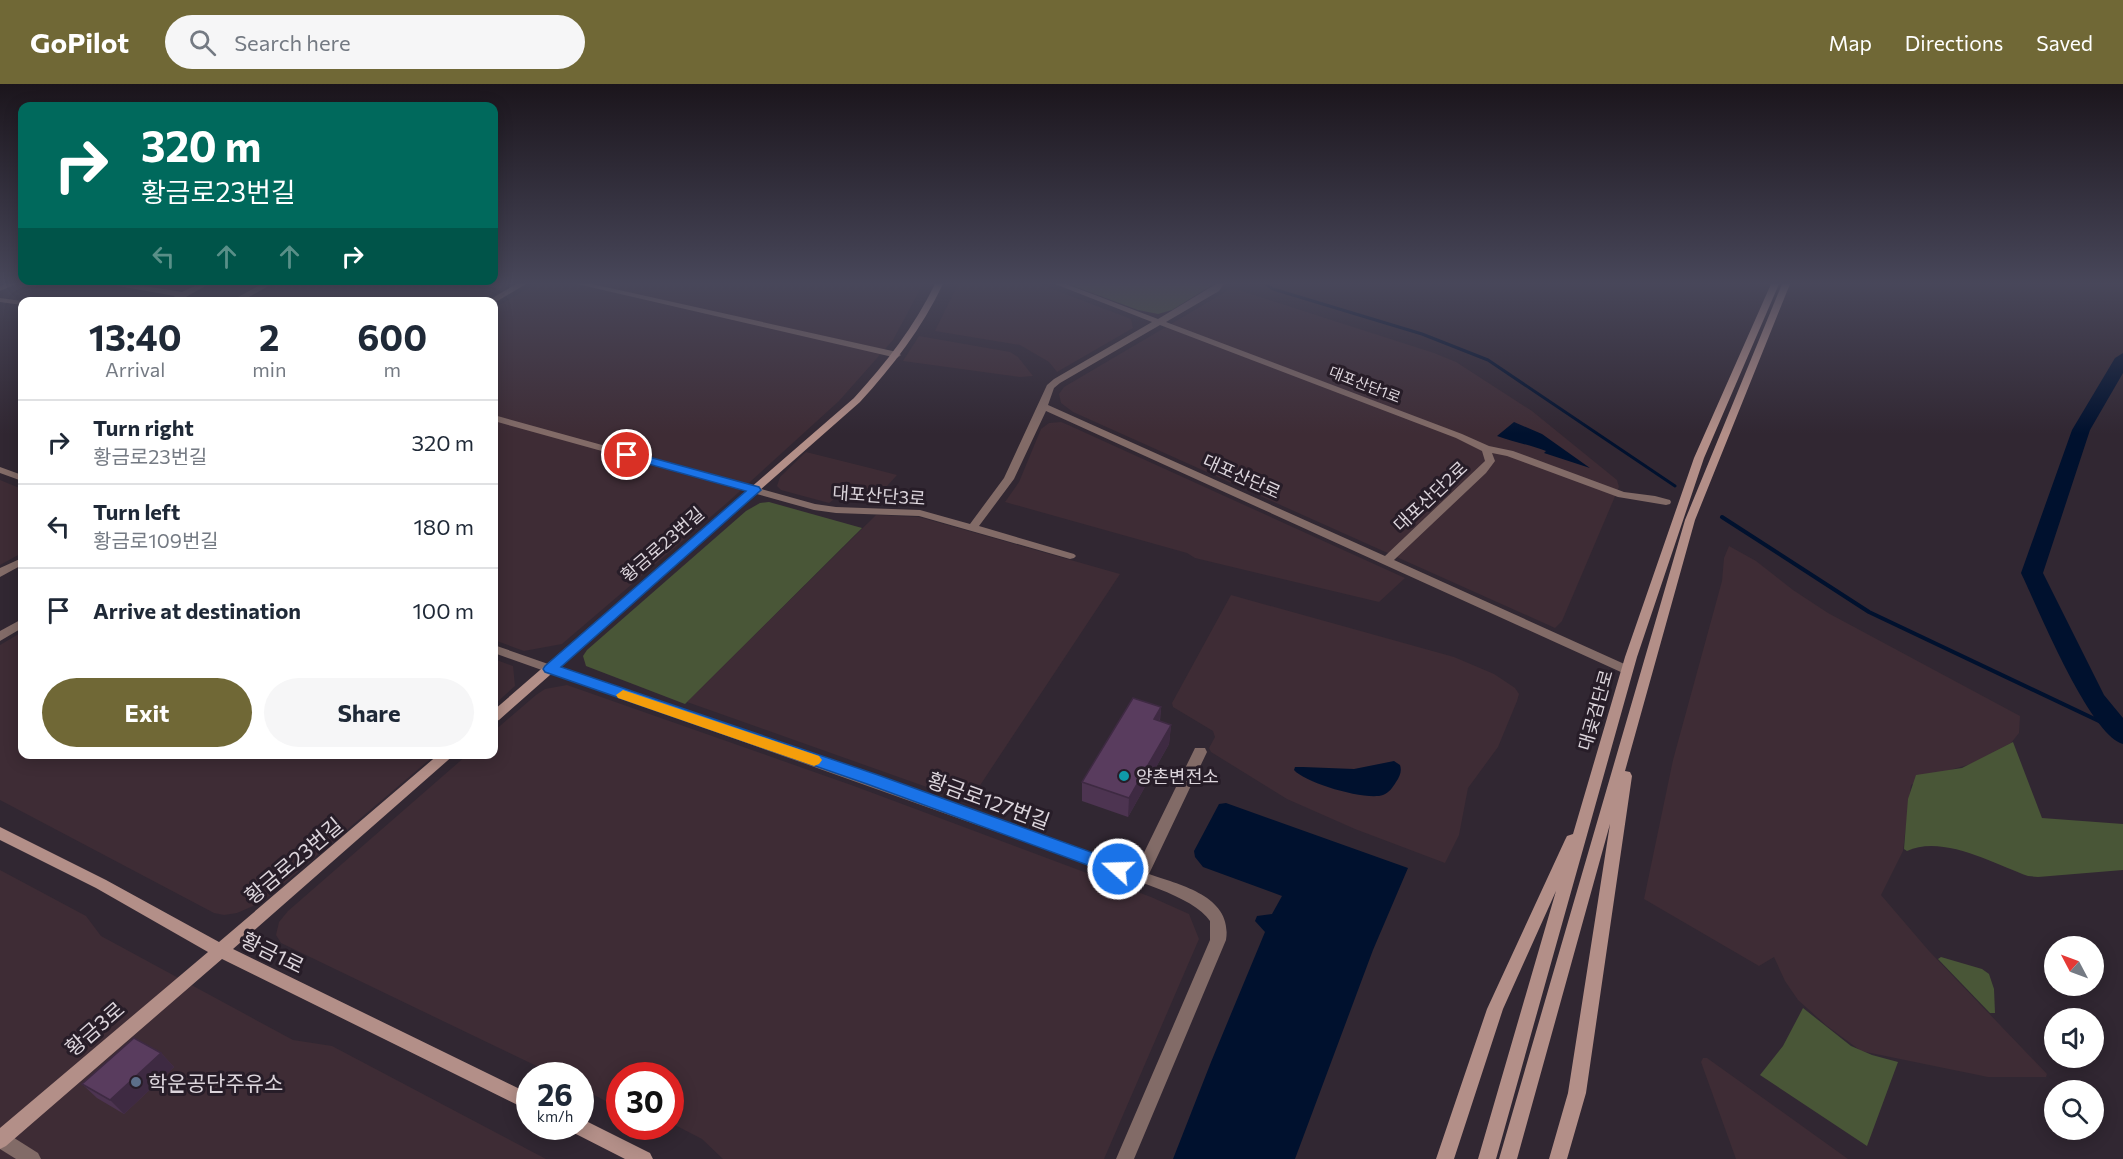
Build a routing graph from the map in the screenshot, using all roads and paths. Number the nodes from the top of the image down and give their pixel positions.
1 (804, 334) edge
2 (911, 334) edge
3 (1138, 334) edge
4 (1191, 334) edge
5 (1753, 334) edge
6 (1766, 334) edge
7 (897, 355) junction
8 (1043, 406) junction
9 (498, 419) edge
10 (1487, 451) junction
11 (0, 470) edge
12 (18, 477) edge
13 (755, 490) junction
14 (1665, 502) dead end
15 (973, 527) junction
16 (1070, 556) dead end
17 (1387, 560) junction
18 (18, 563) edge
19 (0, 573) edge
20 (18, 626) edge
21 (0, 637) edge
22 (498, 650) edge
23 (550, 669) junction
24 (1627, 670) junction
25 (498, 714) edge
26 (1634, 720) junction
27 (1200, 752) dead end
28 (443, 759) edge
29 (1589, 803) junction
30 (0, 833) edge
31 (1140, 877) junction
32 (219, 950) junction
33 (516, 1096) edge
34 (594, 1134) edge
35 (0, 1139) edge
36 (32, 1159) edge
37 (644, 1159) edge
38 (1125, 1159) edge
39 (1445, 1159) edge
40 (1487, 1159) edge
41 (1508, 1159) edge
42 (1558, 1159) edge

1 - 7 street
2 - 7 main road, 황금로23번길
3 - 8 street
4 - 10 street, 대포산단1로
5 - 24 main road, 대곶검단로
6 - 26 main road
7 - 13 main road, 황금로23번길
8 - 15 street
8 - 17 street, 대포산단로
9 - 13 street, 대포산단3로
10 - 14 street, 대포산단1로
10 - 17 street, 대포산단2로
11 - 12 street
13 - 15 street, 대포산단3로
13 - 23 main road, 황금로23번길
15 - 16 street, 대포산단3로
17 - 24 street, 대포산단로
18 - 19 street
20 - 21 street
22 - 23 street, 황금로127번길
23 - 25 main road, 황금로23번길
23 - 31 street, 황금로127번길
24 - 29 main road, 대곶검단로
26 - 41 main road
26 - 42 main road
27 - 31 street
28 - 32 main road, 황금로23번길
29 - 39 main road
29 - 40 main road, 대곶검단로
30 - 32 main road, 황금1로
31 - 38 street, 황금로127번길
32 - 33 main road, 황금1로
32 - 35 main road, 황금3로
34 - 37 main road
35 - 36 street

